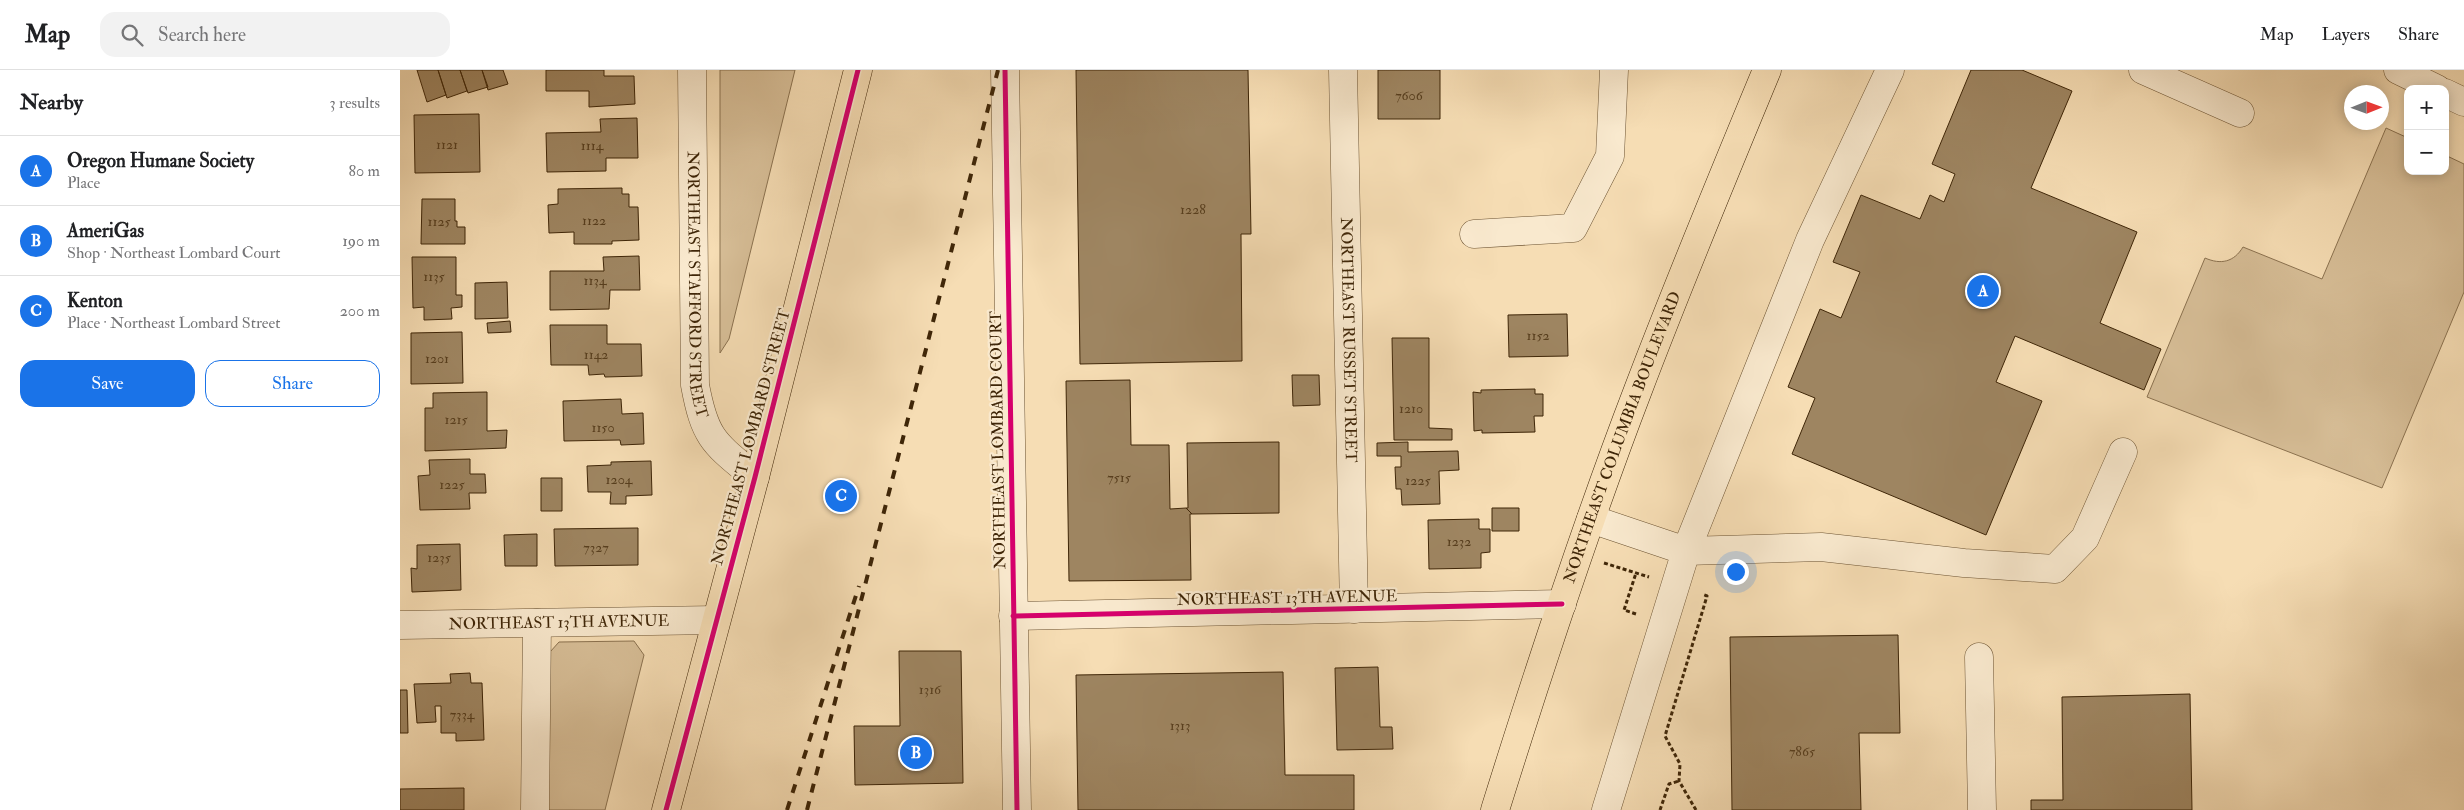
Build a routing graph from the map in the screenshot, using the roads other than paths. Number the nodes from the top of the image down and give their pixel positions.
1 (692, 70) edge
2 (858, 70) edge
3 (1005, 70) edge
4 (1343, 70) edge
5 (1614, 70) edge
6 (1766, 70) edge
7 (1890, 70) edge
8 (2143, 70) edge
9 (2398, 70) edge
10 (2429, 85) edge
11 (2449, 95) edge
12 (2464, 102) edge
13 (2240, 113) dead end
14 (1474, 234) dead end
15 (2123, 452) dead end
16 (754, 477) junction
17 (1591, 519) junction
18 (1686, 552) junction
19 (1562, 604) junction
20 (1354, 609) junction
21 (1013, 616) junction
22 (716, 620) junction
23 (537, 623) junction
24 (400, 625) edge
25 (1979, 657) dead end
26 (534, 810) edge
27 (666, 810) edge
28 (1016, 810) edge
29 (1495, 810) edge
30 (1606, 810) edge
31 (1982, 810) edge

1 - 16 street, NORTHEAST STAFFORD STREET
2 - 16 main road, NORTHEAST LOMBARD STREET
3 - 21 street, NORTHEAST LOMBARD COURT
4 - 20 street, NORTHEAST RUSSET STREET
5 - 14 street
6 - 17 main road, NORTHEAST COLUMBIA BOULEVARD
7 - 18 street
8 - 13 street
9 - 10 street
11 - 12 street
15 - 18 street
16 - 22 main road, NORTHEAST LOMBARD STREET
17 - 18 street
17 - 19 main road, NORTHEAST COLUMBIA BOULEVARD
18 - 30 street
19 - 20 street, NORTHEAST 13TH AVENUE
19 - 29 main road, NORTHEAST COLUMBIA BOULEVARD
20 - 21 street, NORTHEAST 13TH AVENUE
21 - 28 street, NORTHEAST LOMBARD COURT
22 - 23 street, NORTHEAST 13TH AVENUE
22 - 27 main road, NORTHEAST LOMBARD STREET
23 - 24 street, NORTHEAST 13TH AVENUE
23 - 26 street
25 - 31 street

